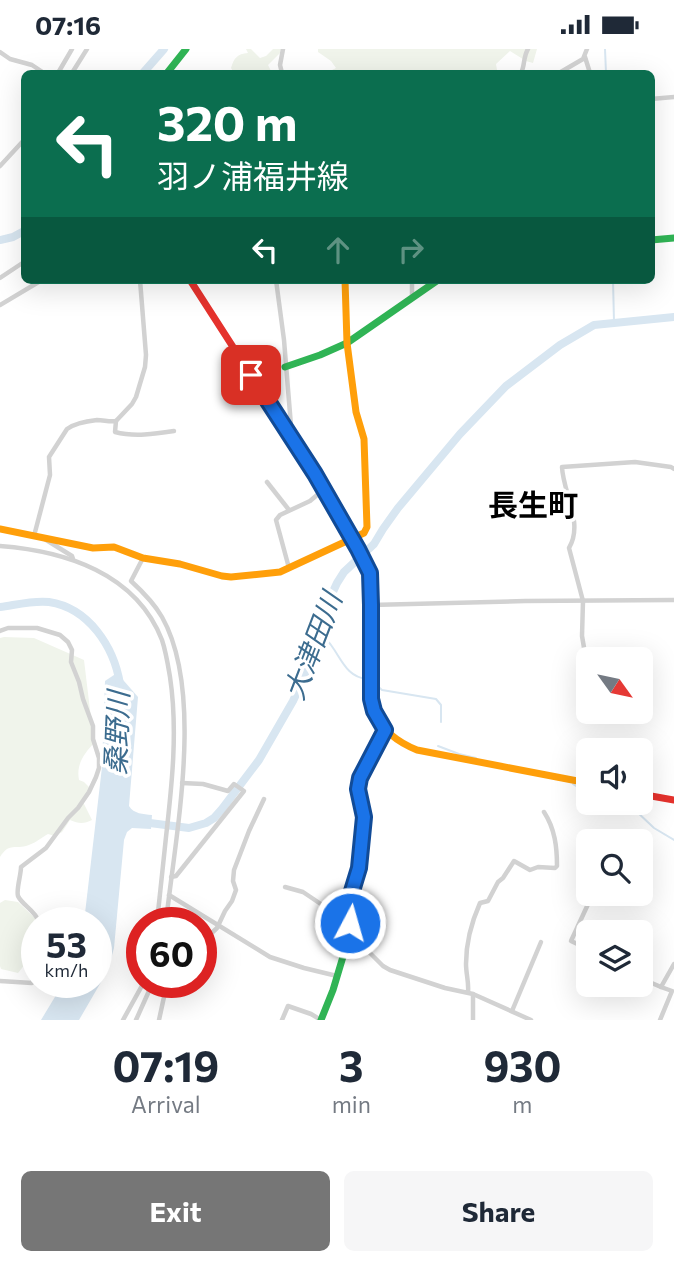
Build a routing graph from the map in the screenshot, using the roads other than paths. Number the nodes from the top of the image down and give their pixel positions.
1 (72, 49) edge
2 (87, 49) edge
3 (186, 49) edge
4 (283, 49) edge
5 (528, 49) edge
6 (587, 49) edge
7 (1, 55) edge
8 (585, 57) junction
9 (40, 70) edge
10 (60, 70) edge
11 (74, 70) edge
12 (169, 70) edge
13 (281, 70) edge
14 (523, 70) edge
15 (564, 70) edge
16 (589, 70) edge
17 (674, 97) edge
18 (655, 99) edge
19 (21, 143) edge
20 (0, 166) edge
21 (674, 238) edge
22 (655, 240) edge
23 (21, 264) edge
24 (0, 278) edge
25 (36, 284) edge
26 (140, 284) edge
27 (193, 284) edge
28 (277, 284) edge
29 (345, 284) edge
30 (412, 284) edge
31 (432, 284) edge
32 (412, 298) junction
33 (0, 305) edge
34 (348, 342) junction
35 (285, 367) junction
36 (116, 421) junction
37 (174, 431) dead end
38 (292, 438) junction
39 (674, 469) edge
40 (267, 482) dead end
41 (324, 490) junction
42 (289, 510) junction
43 (0, 529) edge
44 (34, 536) junction
45 (43, 537) junction
46 (352, 540) junction
47 (0, 546) edge
48 (143, 558) junction
49 (73, 560) junction
50 (289, 569) junction
51 (674, 600) edge
52 (583, 601) junction
53 (371, 605) junction
54 (0, 631) edge
55 (584, 647) edge
56 (385, 730) junction
57 (576, 781) edge
58 (182, 783) junction
59 (653, 796) edge
60 (264, 799) dead end
61 (674, 800) edge
62 (544, 813) dead end
63 (171, 877) junction
64 (285, 887) dead end
65 (169, 895) junction
66 (29, 907) edge
67 (159, 907) edge
68 (168, 907) edge
69 (350, 923) junction
70 (218, 925) junction
71 (348, 940) junction
72 (541, 942) dead end
73 (674, 964) edge
74 (337, 976) junction
75 (0, 981) edge
76 (21, 982) edge
77 (653, 983) edge
78 (662, 987) junction
79 (470, 993) junction
80 (135, 998) edge
81 (146, 998) edge
82 (164, 998) edge
83 (512, 1011) junction
84 (123, 1020) edge
85 (136, 1020) edge
86 (159, 1020) edge
87 (282, 1020) edge
88 (321, 1020) edge
89 (473, 1020) edge
90 (531, 1020) edge
91 (660, 1020) edge

1 - 10 street
2 - 11 street
3 - 12 main road
4 - 13 street
5 - 14 street
6 - 8 street
7 - 9 street
8 - 15 street
8 - 16 street
17 - 18 street
19 - 20 street
21 - 22 main road
23 - 24 street
25 - 33 street
26 - 36 street
27 - 38 main road
28 - 35 street
29 - 34 main road
30 - 32 street
31 - 32 main road
32 - 34 main road
34 - 35 main road
34 - 46 main road
35 - 38 street
36 - 37 street
36 - 44 street
38 - 41 main road
39 - 52 street
40 - 42 street
41 - 42 street
41 - 46 main road
42 - 50 street
43 - 44 main road
44 - 45 main road
45 - 48 main road
45 - 49 street
46 - 50 main road
46 - 53 main road
47 - 49 street
48 - 50 main road
48 - 58 street
49 - 67 street
51 - 52 street
52 - 53 street
52 - 55 street
53 - 56 main road
54 - 66 street
56 - 57 main road
56 - 69 main road
58 - 63 street
58 - 63 street
59 - 61 main road
60 - 70 street
62 - 79 street
63 - 65 street
64 - 69 street
65 - 68 street
65 - 70 street
69 - 71 main road
70 - 74 street
71 - 74 main road
71 - 79 street
72 - 83 street
73 - 78 street
74 - 88 main road
75 - 76 street
77 - 78 street
78 - 91 street
79 - 83 street
79 - 89 street
80 - 84 street
81 - 85 street
82 - 86 street
83 - 90 street
87 - 88 street

